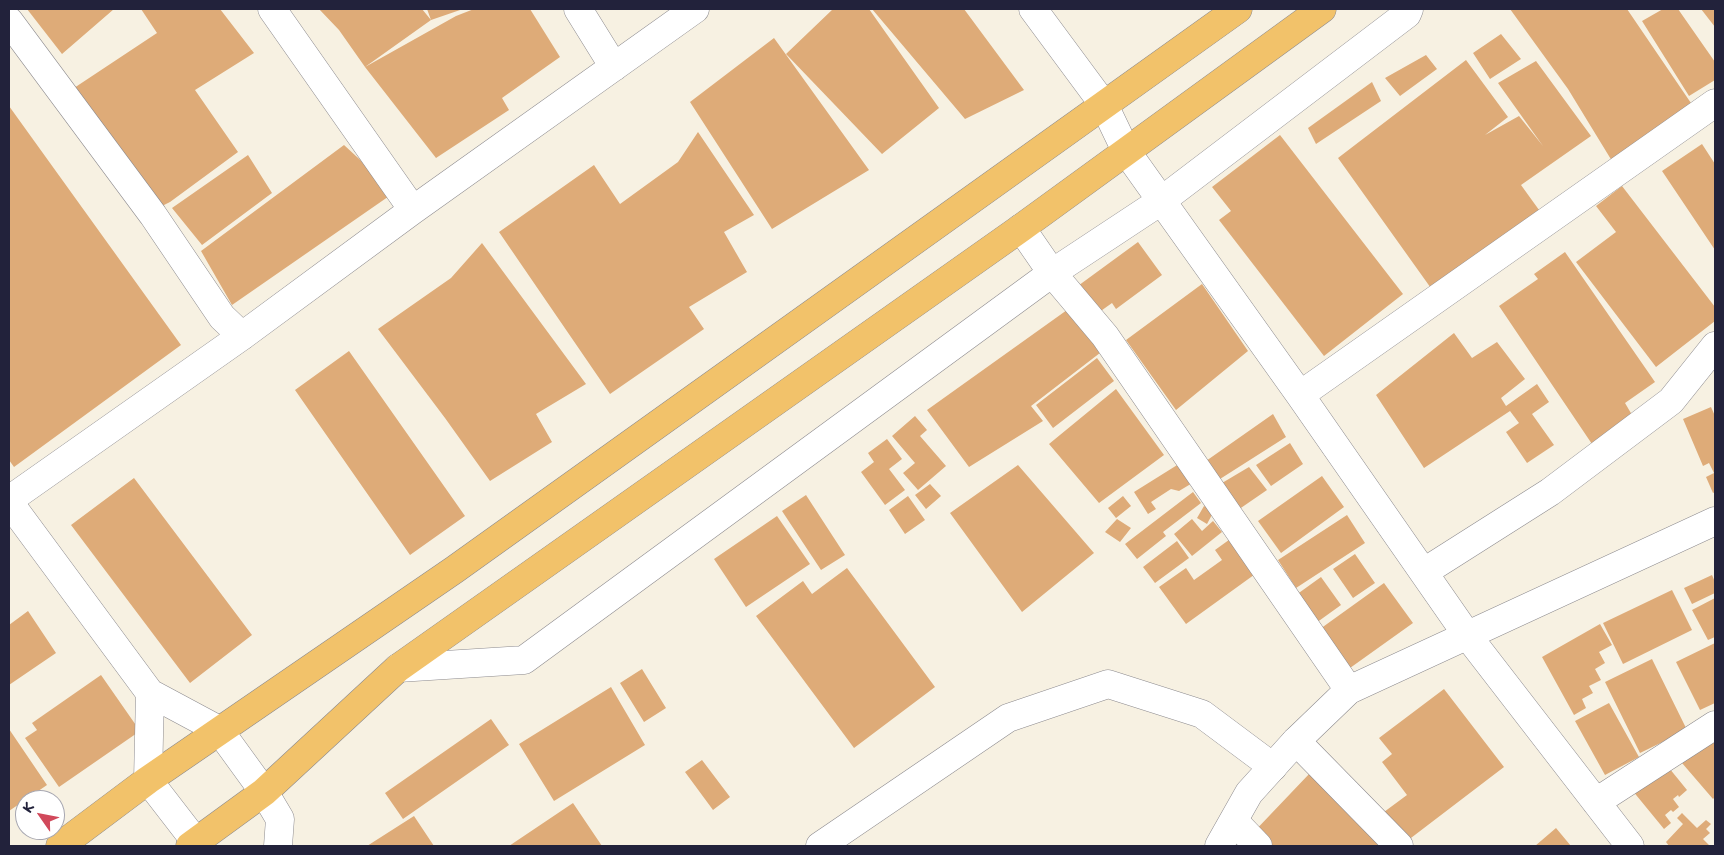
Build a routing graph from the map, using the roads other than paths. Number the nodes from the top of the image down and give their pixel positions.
1 (272, 9) edge
2 (578, 9) edge
3 (695, 9) edge
4 (1033, 9) edge
5 (1238, 9) edge
6 (1322, 9) edge
7 (1409, 9) edge
8 (9, 21) edge
9 (614, 67) junction
10 (1715, 103) edge
11 (1104, 105) junction
12 (1126, 152) junction
13 (1161, 201) junction
14 (413, 210) junction
15 (1021, 228) junction
16 (1052, 272) junction
17 (242, 336) junction
18 (1715, 346) edge
19 (1300, 395) junction
20 (9, 501) edge
21 (1715, 521) edge
22 (1424, 572) junction
23 (1467, 635) junction
24 (398, 668) junction
25 (1348, 690) junction
26 (150, 693) junction
27 (1715, 725) edge
28 (219, 730) junction
29 (1296, 742) junction
30 (1272, 767) junction
31 (148, 780) junction
32 (264, 792) junction
33 (1596, 802) junction
34 (1234, 821) junction
35 (195, 845) edge
36 (60, 846) edge
37 (278, 846) edge
38 (820, 846) edge
39 (1219, 846) edge
40 (1258, 846) edge
41 (1399, 846) edge
42 (1630, 846) edge

1 - 14 street
2 - 9 street
3 - 9 street
4 - 11 street
5 - 11 main road
6 - 12 main road
7 - 13 street
8 - 17 street
9 - 14 street
10 - 19 street
11 - 12 street
11 - 28 main road
12 - 13 street
12 - 15 main road
13 - 16 street
13 - 19 street
14 - 17 street
15 - 16 street
15 - 24 main road
16 - 24 street
16 - 25 street
17 - 20 street
18 - 22 street
19 - 22 street
20 - 26 street
21 - 23 street
22 - 23 street
23 - 25 street
23 - 33 street
24 - 32 main road
25 - 29 street
26 - 28 street
26 - 31 street
27 - 33 street
28 - 31 main road
28 - 32 street
29 - 30 street
29 - 41 street
30 - 34 street
30 - 38 street
31 - 35 street
31 - 36 main road
32 - 35 main road
32 - 37 street
33 - 42 street
34 - 39 street
34 - 40 street

